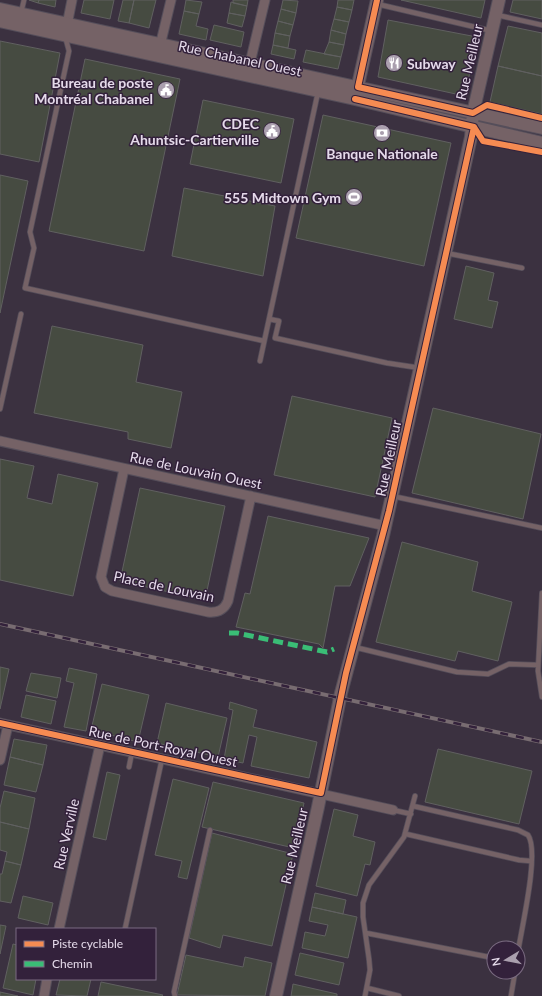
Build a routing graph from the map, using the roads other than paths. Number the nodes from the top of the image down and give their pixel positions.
1 (24, 0) edge
2 (72, 0) edge
3 (171, 0) edge
4 (265, 0) edge
5 (499, 0) edge
6 (377, 2) edge
7 (0, 8) edge
8 (21, 13) junction
9 (495, 14) junction
10 (0, 21) edge
11 (542, 25) edge
12 (66, 29) junction
13 (492, 31) junction
14 (159, 50) junction
15 (250, 63) junction
16 (318, 91) junction
17 (357, 93) junction
18 (473, 113) junction
19 (474, 127) junction
20 (542, 128) edge
21 (542, 143) edge
22 (446, 252) junction
23 (522, 268) dead end
24 (21, 314) dead end
25 (269, 319) junction
26 (264, 341) junction
27 (260, 361) dead end
28 (420, 368) junction
29 (0, 409) edge
30 (0, 442) edge
31 (124, 469) junction
32 (251, 496) junction
33 (392, 496) junction
34 (386, 526) junction
35 (542, 528) edge
36 (542, 593) edge
37 (353, 647) junction
38 (538, 665) junction
39 (542, 697) edge
40 (4, 724) edge
41 (100, 745) junction
42 (132, 752) junction
43 (162, 759) junction
44 (0, 760) edge
45 (129, 767) dead end
46 (321, 793) junction
47 (415, 796) dead end
48 (413, 806) junction
49 (393, 810) joint
50 (411, 814) junction
51 (210, 830) dead end
52 (406, 834) junction
53 (530, 860) junction
54 (59, 928) edge
55 (125, 928) edge
56 (366, 933) junction
57 (520, 940) edge
58 (486, 956) edge
59 (48, 980) edge
60 (514, 980) edge
61 (367, 988) junction
62 (44, 996) edge
63 (175, 996) edge
64 (276, 996) edge
65 (365, 996) edge
66 (399, 996) edge
67 (511, 996) edge

1 - 8 lane
2 - 12 street
3 - 14 street
4 - 15 street
5 - 9 street, Rue Meilleur
6 - 13 lane
6 - 17 street
7 - 8 street, Rue Chabanel Ouest
8 - 12 street, Rue Chabanel Ouest
9 - 11 lane
9 - 13 street, Rue Meilleur
10 - 12 street, Rue Chabanel Ouest
12 - 14 street, Rue Chabanel Ouest
12 - 26 lane
13 - 18 street, Rue Meilleur
14 - 15 street, Rue Chabanel Ouest
14 - 16 street, Rue Chabanel Ouest
15 - 17 street, Rue Chabanel Ouest
16 - 17 street, Rue Chabanel Ouest
16 - 25 lane
17 - 18 street, Rue Chabanel Ouest
17 - 19 street, Rue Chabanel Ouest
18 - 19 street, Rue Meilleur
18 - 20 street, Rue Chabanel Ouest
19 - 21 street, Rue Chabanel Ouest
19 - 22 street, Rue Meilleur
22 - 23 lane
22 - 28 street, Rue Meilleur
24 - 29 lane
25 - 26 lane
25 - 28 lane
26 - 27 lane
28 - 33 street, Rue Meilleur
30 - 31 street, Rue de Louvain Ouest
31 - 32 street, Rue de Louvain Ouest
31 - 32 street, Place de Louvain
32 - 34 street, Rue de Louvain Ouest
33 - 34 street, Rue Meilleur
33 - 35 lane
34 - 37 street, Rue Meilleur
36 - 38 lane
37 - 38 lane
37 - 46 street, Rue Meilleur
38 - 39 lane
40 - 41 street, Rue de Port-Royal Ouest
40 - 44 street
41 - 42 street, Rue de Port-Royal Ouest
41 - 54 street, Rue Verville
42 - 43 street, Rue de Port-Royal Ouest
42 - 45 lane
43 - 46 street, Rue de Port-Royal Ouest
43 - 55 lane
46 - 49 street, Rue de Port-Royal Ouest
46 - 64 street, Rue Meilleur
47 - 48 lane
48 - 50 lane
48 - 53 lane
49 - 50 lane
50 - 52 lane
51 - 63 lane
52 - 53 lane
52 - 56 lane
53 - 57 lane
56 - 58 lane
56 - 61 lane
59 - 62 street
60 - 67 lane
61 - 65 lane
61 - 66 lane

